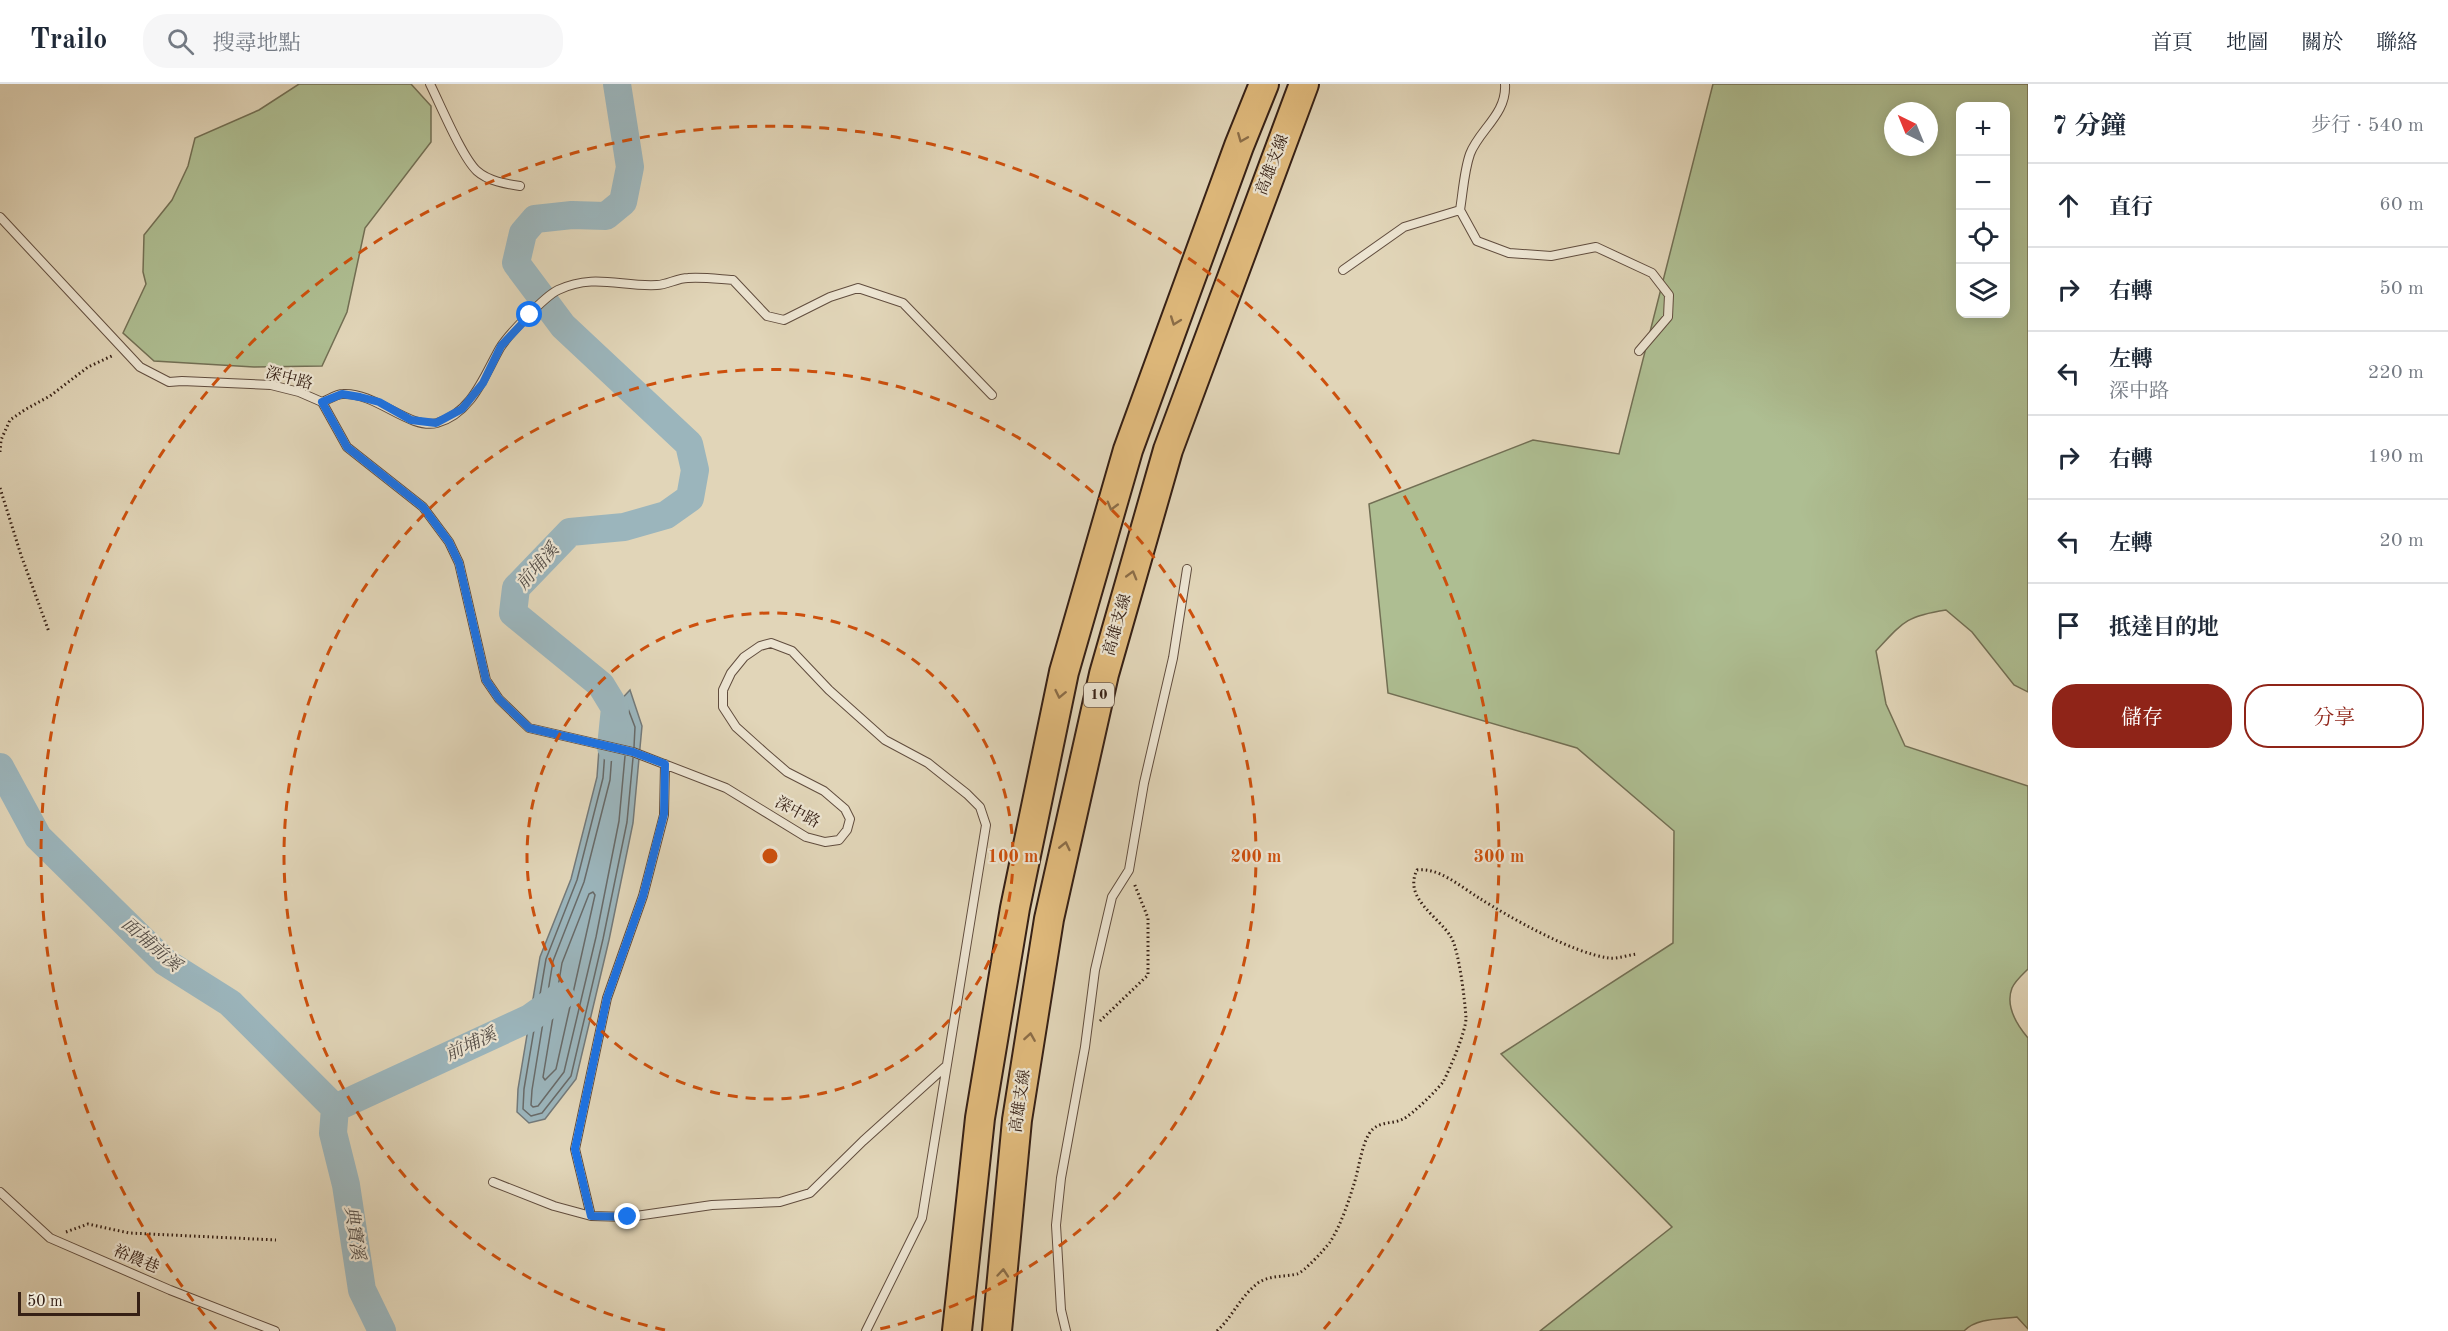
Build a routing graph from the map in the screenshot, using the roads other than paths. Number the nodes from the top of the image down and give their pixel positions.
1 (430, 84) edge
2 (1264, 84) edge
3 (1304, 84) edge
4 (1505, 84) edge
5 (520, 186) dead end
6 (1460, 210) junction
7 (0, 217) edge
8 (1343, 270) dead end
9 (1639, 351) dead end
10 (992, 395) dead end
11 (322, 402) junction
12 (1187, 569) dead end
13 (665, 764) junction
14 (945, 1067) junction
15 (493, 1182) dead end
16 (0, 1192) edge
17 (591, 1216) junction
18 (275, 1331) edge
19 (866, 1331) edge
20 (957, 1331) edge
21 (997, 1331) edge
22 (1066, 1331) edge

1 - 5 lane
2 -> 20 highway, 10
21 -> 3 highway, 高雄支線 / 10
4 - 6 lane
6 - 8 lane
6 - 9 lane
7 - 11 lane, 深中路
10 - 11 lane
11 - 13 lane, 深中路
12 - 22 lane
13 - 14 lane, 深中路
13 - 17 lane
14 - 17 lane
14 - 19 lane, 深中路
15 - 17 lane
16 - 18 lane, 裕農巷

